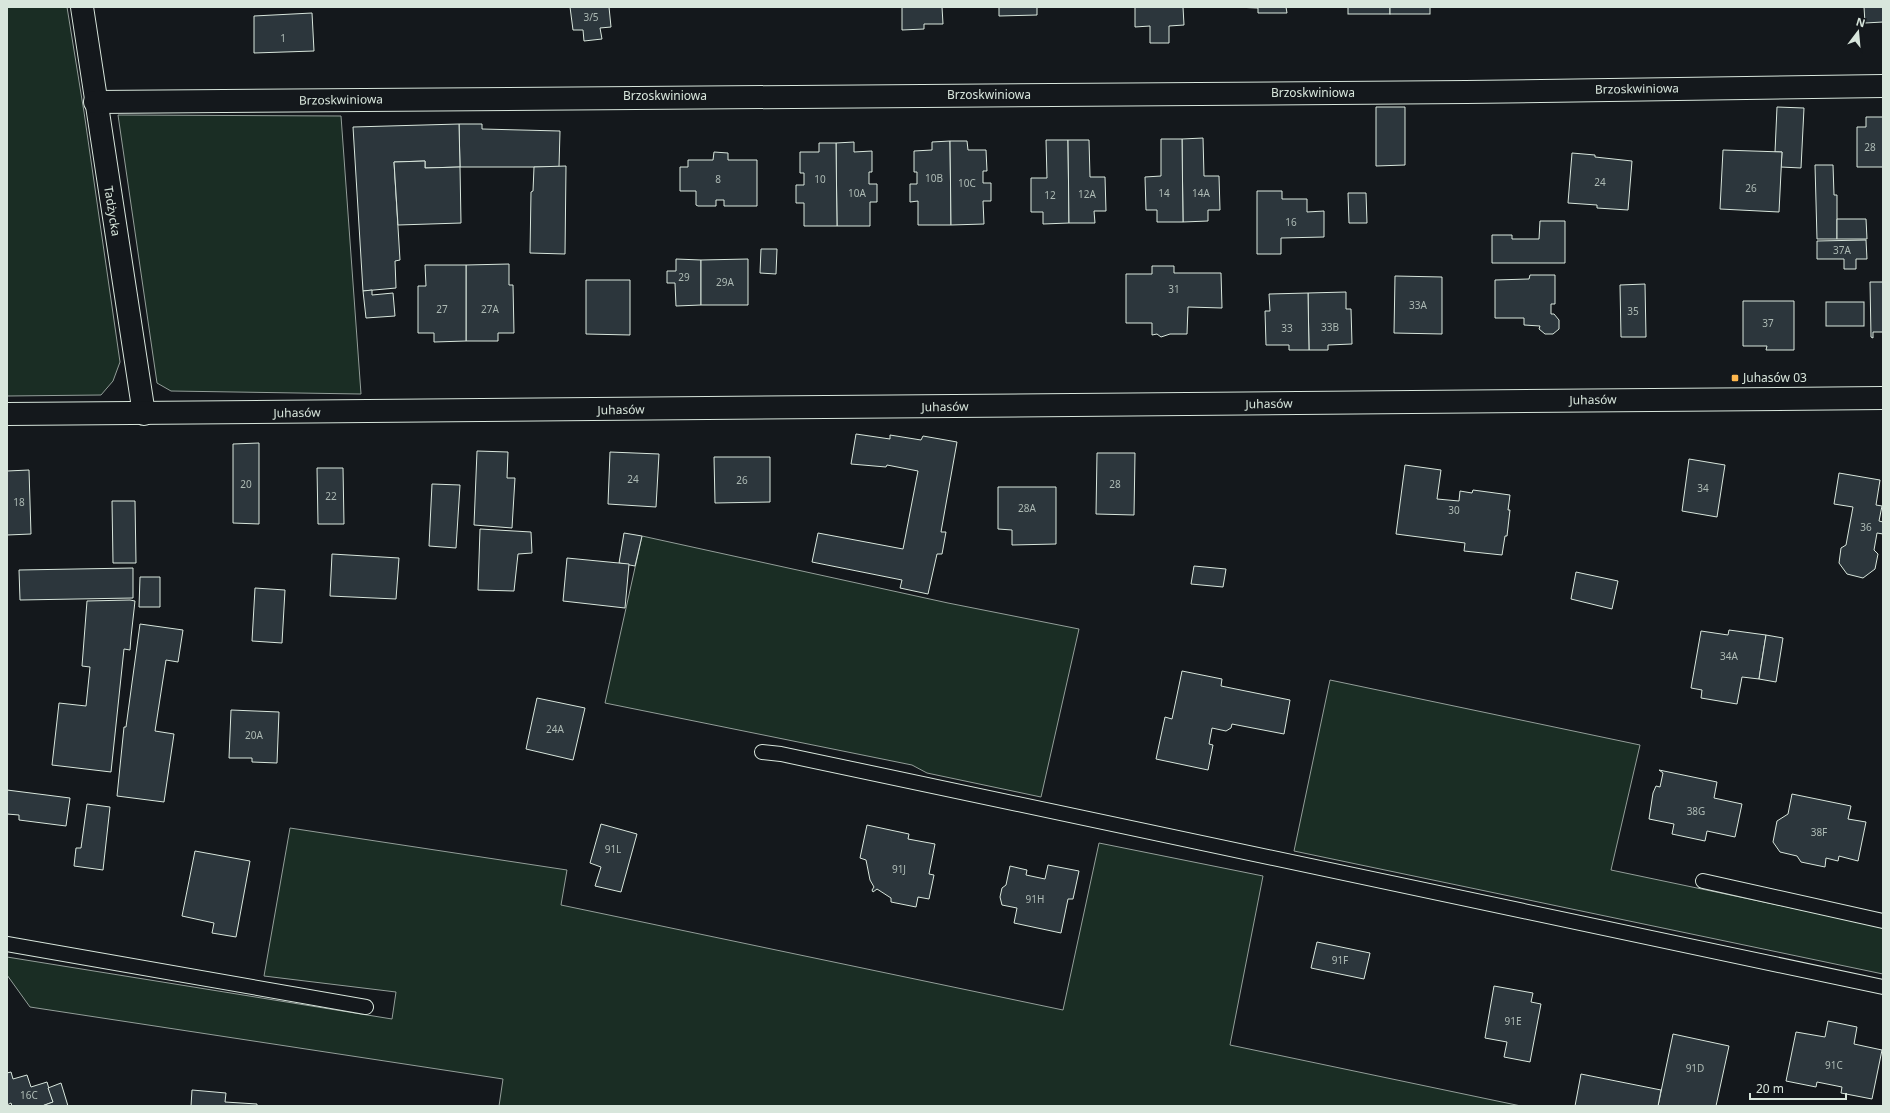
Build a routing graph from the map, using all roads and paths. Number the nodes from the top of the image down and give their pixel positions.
1 (82, 7) edge
2 (1883, 86) edge
3 (95, 102) junction
4 (1883, 398) edge
5 (7, 414) edge
6 (144, 414) junction
7 (762, 752) dead end
8 (1703, 881) dead end
9 (1883, 920) edge
10 (7, 944) edge
11 (1883, 987) edge
12 (366, 1007) dead end

1 - 3 street, Tadżycka
2 - 3 street, Brzoskwiniowa
3 - 6 street, Tadżycka
4 - 6 street, Juhasów
5 - 6 street, Juhasów
7 - 11 lane
8 - 9 lane
10 - 12 lane

